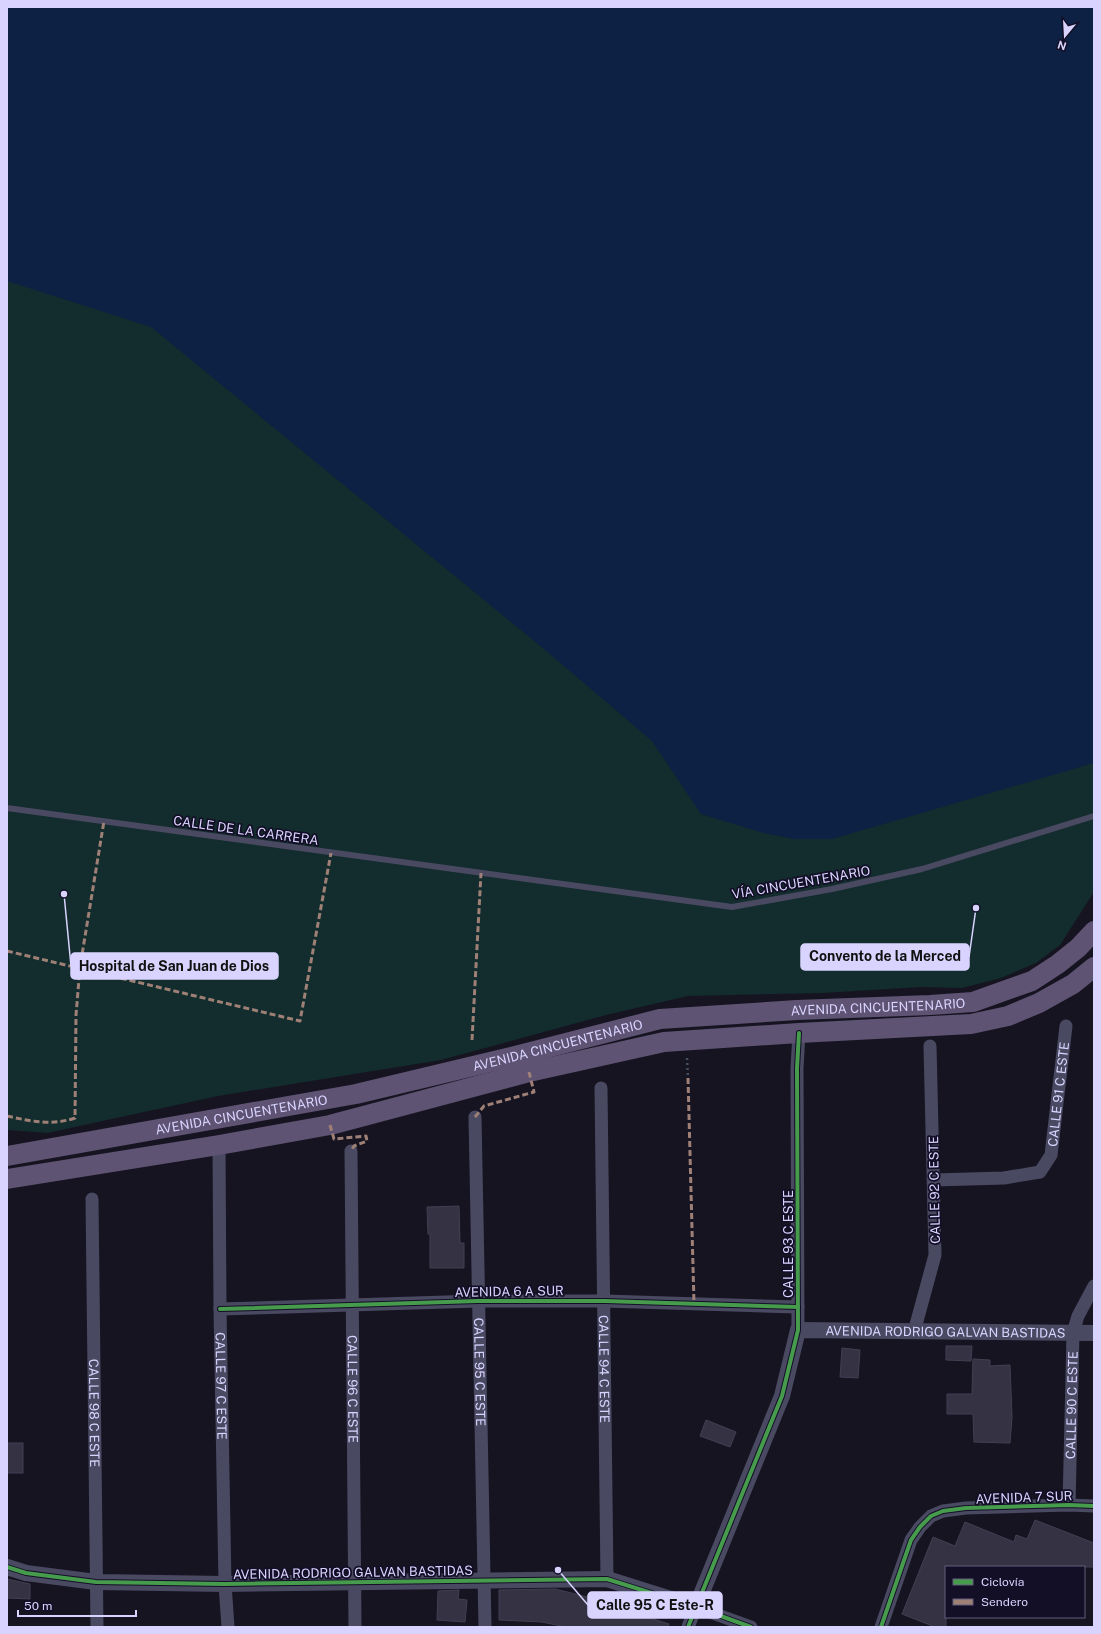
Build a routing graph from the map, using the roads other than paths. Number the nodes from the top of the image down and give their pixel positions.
1 (7, 808) edge
2 (1094, 816) edge
3 (481, 873) joint
4 (1094, 931) edge
5 (1094, 967) edge
6 (1066, 1026) dead end
7 (799, 1033) junction
8 (930, 1046) dead end
9 (601, 1088) dead end
10 (475, 1117) dead end
11 (219, 1145) junction
12 (351, 1151) dead end
13 (7, 1156) edge
14 (7, 1179) edge
15 (934, 1180) junction
16 (92, 1199) dead end
17 (1094, 1286) edge
18 (478, 1301) junction
19 (604, 1301) junction
20 (353, 1306) junction
21 (798, 1307) junction
22 (220, 1309) junction
23 (798, 1330) junction
24 (914, 1332) junction
25 (1073, 1333) junction
26 (1094, 1333) edge
27 (1069, 1505) junction
28 (1094, 1506) edge
29 (7, 1567) edge
30 (607, 1579) junction
31 (484, 1580) junction
32 (96, 1582) junction
33 (355, 1582) junction
34 (225, 1584) junction
35 (696, 1606) junction
36 (97, 1627) edge
37 (228, 1627) edge
38 (355, 1627) edge
39 (485, 1627) edge
40 (688, 1627) edge
41 (751, 1627) edge
42 (881, 1627) edge

1 - 3 lane, CALLE DE LA CARRERA
2 - 3 lane, VÍA CINCUENTENARIO
4 - 13 main road, AVENIDA CINCUENTENARIO
5 - 7 main road, AVENIDA CINCUENTENARIO
6 - 15 street, CALLE 91 C ESTE
7 - 11 main road, AVENIDA CINCUENTENARIO
7 - 21 street, CALLE 93 C ESTE
8 - 15 street, CALLE 92 C ESTE
9 - 19 street, CALLE 94 C ESTE
10 - 18 street, CALLE 95 C ESTE
11 - 14 main road, AVENIDA CINCUENTENARIO
11 - 22 street, CALLE 97 C ESTE
12 - 20 street, CALLE 96 C ESTE
15 - 24 street, CALLE 92 C ESTE
16 - 32 street, CALLE 98 C ESTE
17 - 25 street, CALLE 90 C ESTE
18 - 19 street, AVENIDA 6 A SUR
18 - 20 street, AVENIDA 6 A SUR
18 - 31 street, CALLE 95 C ESTE
19 - 21 street, AVENIDA 6 A SUR
19 - 30 street, CALLE 94 C ESTE
20 - 22 street, AVENIDA 6 A SUR
20 - 33 street, CALLE 96 C ESTE
21 - 23 street, CALLE 93 C ESTE
22 - 34 street, CALLE 97 C ESTE
23 - 24 street, AVENIDA RODRIGO GALVAN BASTIDAS
23 - 35 street, CALLE 93 C ESTE
24 - 25 street, AVENIDA RODRIGO GALVAN BASTIDAS
25 - 26 street, AVENIDA RODRIGO GALVAN BASTIDAS
25 - 27 street, CALLE 90 C ESTE
27 - 28 street, AVENIDA 7 SUR
27 - 42 street, AVENIDA 7 SUR
29 - 32 street, AVENIDA RODRIGO GALVAN BASTIDAS
30 - 31 street, AVENIDA RODRIGO GALVAN BASTIDAS
30 - 35 street, AVENIDA RODRIGO GALVAN BASTIDAS
31 - 33 street, AVENIDA RODRIGO GALVAN BASTIDAS
31 - 39 street, CALLE 95 C ESTE
32 - 34 street, AVENIDA RODRIGO GALVAN BASTIDAS
32 - 36 street, CALLE 98 C ESTE
33 - 34 street, AVENIDA RODRIGO GALVAN BASTIDAS
33 - 38 street, CALLE 96 C ESTE
34 - 37 street, CALLE 97 C ESTE
35 - 40 street, CALLE 93 C ESTE
35 - 41 street

